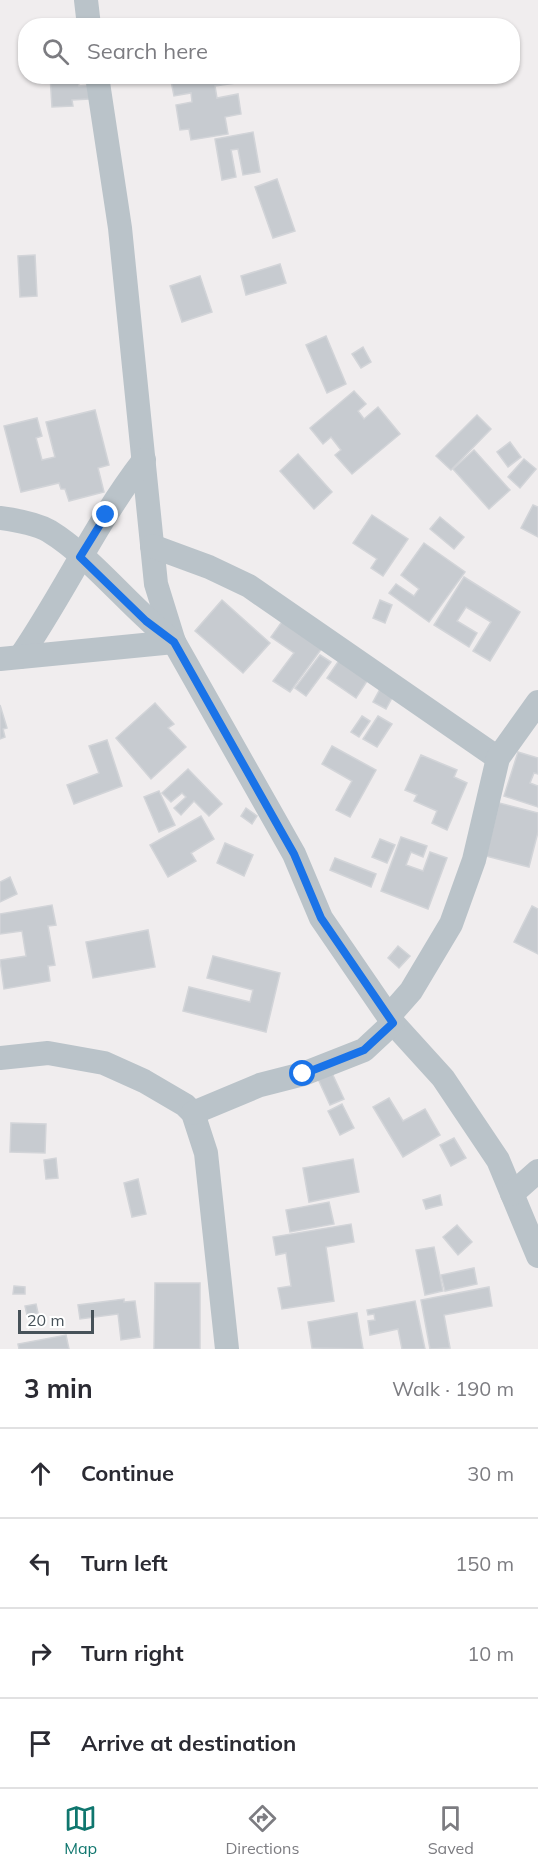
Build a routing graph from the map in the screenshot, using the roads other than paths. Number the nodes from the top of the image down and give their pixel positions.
1 (86, 0) edge
2 (88, 18) edge
3 (98, 84) edge
4 (144, 460) junction
5 (0, 518) edge
6 (152, 546) junction
7 (80, 557) junction
8 (174, 642) junction
9 (10, 658) edge
10 (538, 702) edge
11 (498, 758) junction
12 (391, 1019) junction
13 (0, 1058) edge
14 (193, 1113) junction
15 (538, 1171) edge
16 (512, 1194) junction
17 (538, 1256) edge
18 (228, 1349) edge

1 - 2 street
3 - 4 street
4 - 6 street
4 - 7 street
5 - 7 street
6 - 8 street
6 - 11 street
7 - 8 street
7 - 9 street
8 - 9 street
8 - 12 street
10 - 11 street
11 - 12 street
12 - 14 street
12 - 16 street
13 - 14 street
14 - 18 street
15 - 16 street
16 - 17 street

